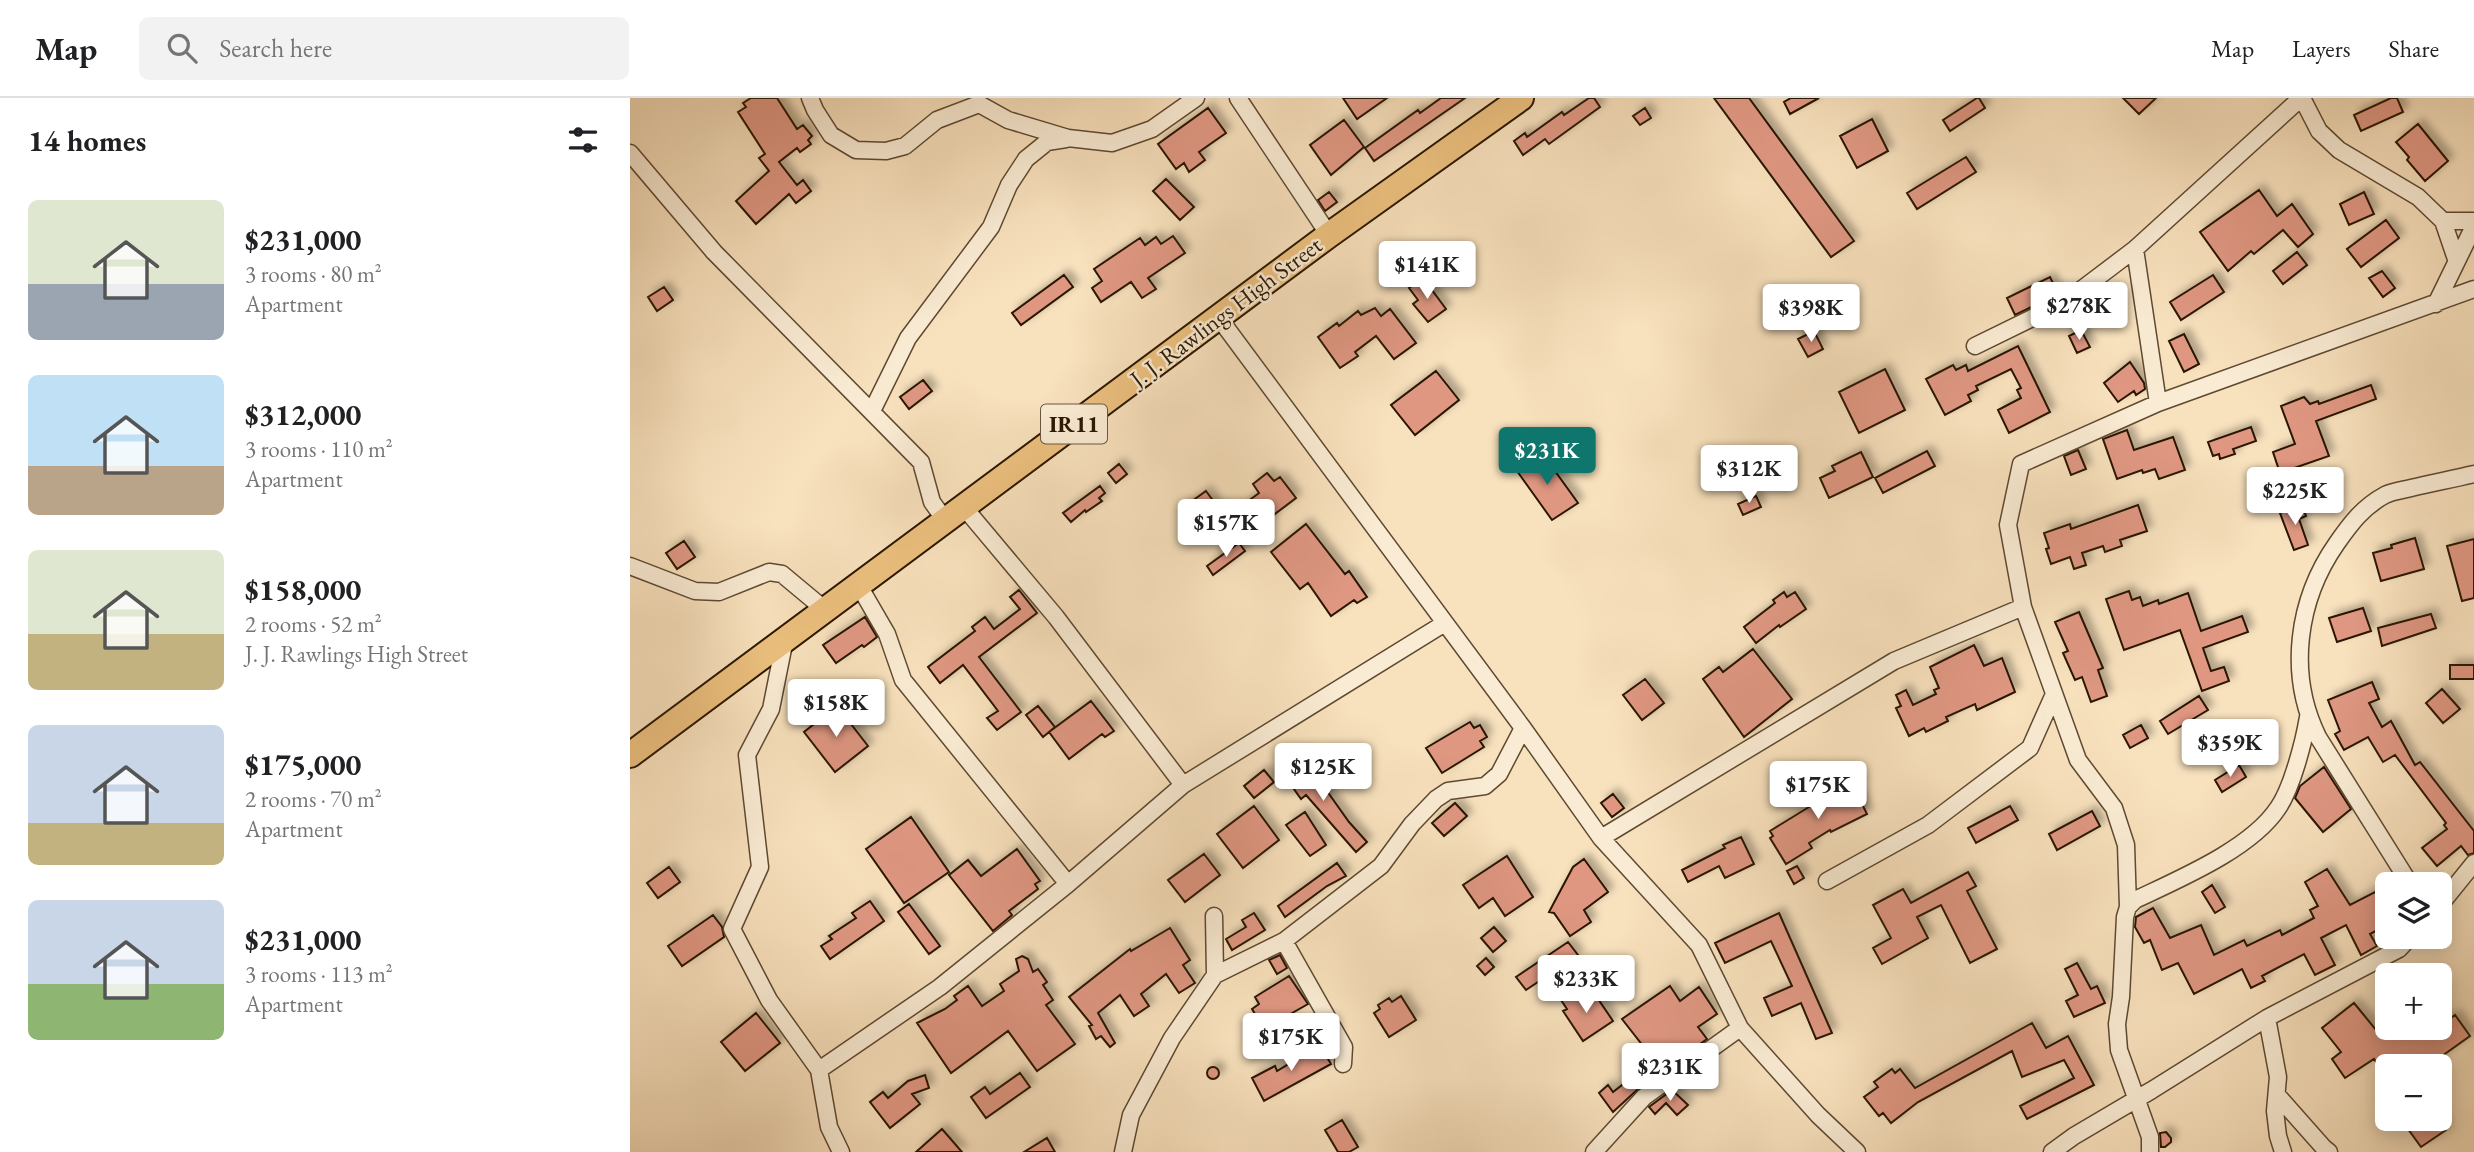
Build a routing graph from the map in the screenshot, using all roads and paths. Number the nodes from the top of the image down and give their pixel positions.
1 (810, 98) edge
2 (1196, 98) edge
3 (1238, 98) edge
4 (1521, 98) edge
5 (2301, 98) edge
6 (978, 101) edge
7 (1068, 138) junction
8 (630, 153) edge
9 (2443, 220) junction
10 (2474, 223) edge
11 (1329, 235) junction
12 (2135, 249) junction
13 (2456, 259) junction
14 (2474, 289) edge
15 (2436, 304) junction
16 (1219, 318) junction
17 (1975, 346) dead end
18 (2158, 403) junction
19 (872, 411) junction
20 (2474, 474) edge
21 (954, 513) junction
22 (630, 566) edge
23 (858, 584) junction
24 (2023, 607) junction
25 (824, 609) junction
26 (1445, 623) junction
27 (785, 639) junction
28 (2054, 694) junction
29 (2308, 717) junction
30 (1523, 728) junction
31 (630, 755) edge
32 (1183, 785) junction
33 (1601, 838) junction
34 (2474, 863) edge
35 (2402, 872) edge
36 (1827, 881) dead end
37 (1068, 884) junction
38 (2452, 890) edge
39 (2128, 907) junction
40 (1214, 916) dead end
41 (1284, 941) junction
42 (2399, 949) edge
43 (1215, 975) junction
44 (2267, 1018) junction
45 (1740, 1028) junction
46 (1343, 1064) dead end
47 (819, 1070) junction
48 (2277, 1095) junction
49 (2135, 1100) junction
50 (841, 1152) edge
51 (1123, 1152) edge
52 (1594, 1152) edge
53 (1857, 1152) edge
54 (2052, 1152) edge
55 (2150, 1152) edge
56 (2283, 1152) edge
57 (2329, 1152) edge

1 - 6 street
2 - 7 street
3 - 11 street
4 - 11 main road, J. J. Rawlings High Street / IR11
5 - 9 street
5 - 12 street
6 - 7 street
7 - 19 street
8 - 19 street
9 - 10 street
9 - 13 street
10 - 13 street
11 - 16 main road, J. J. Rawlings High Street / IR11
12 - 17 street
12 - 18 street
13 - 15 street
14 - 15 street
15 - 18 street
16 - 21 main road, J. J. Rawlings High Street / IR11
16 - 26 street
18 - 24 street
19 - 21 street
20 - 29 street
21 - 23 main road, J. J. Rawlings High Street / IR11
21 - 32 street
22 - 25 street
23 - 25 main road, J. J. Rawlings High Street / IR11
23 - 37 street
24 - 28 street
24 - 33 street
25 - 27 main road, J. J. Rawlings High Street / IR11
26 - 30 street
26 - 32 street
27 - 31 main road, J. J. Rawlings High Street / IR11
27 - 47 street
28 - 36 street
28 - 39 street
29 - 35 street
29 - 39 street
30 - 33 street
30 - 41 street
32 - 37 street
33 - 45 street
34 - 38 street
37 - 47 street
39 - 49 street
40 - 43 street
41 - 43 street
41 - 46 street
42 - 44 street
43 - 51 street
44 - 48 street
44 - 49 street
45 - 52 street
45 - 53 street
47 - 50 street
48 - 56 street
48 - 57 street
49 - 54 street
49 - 55 street

